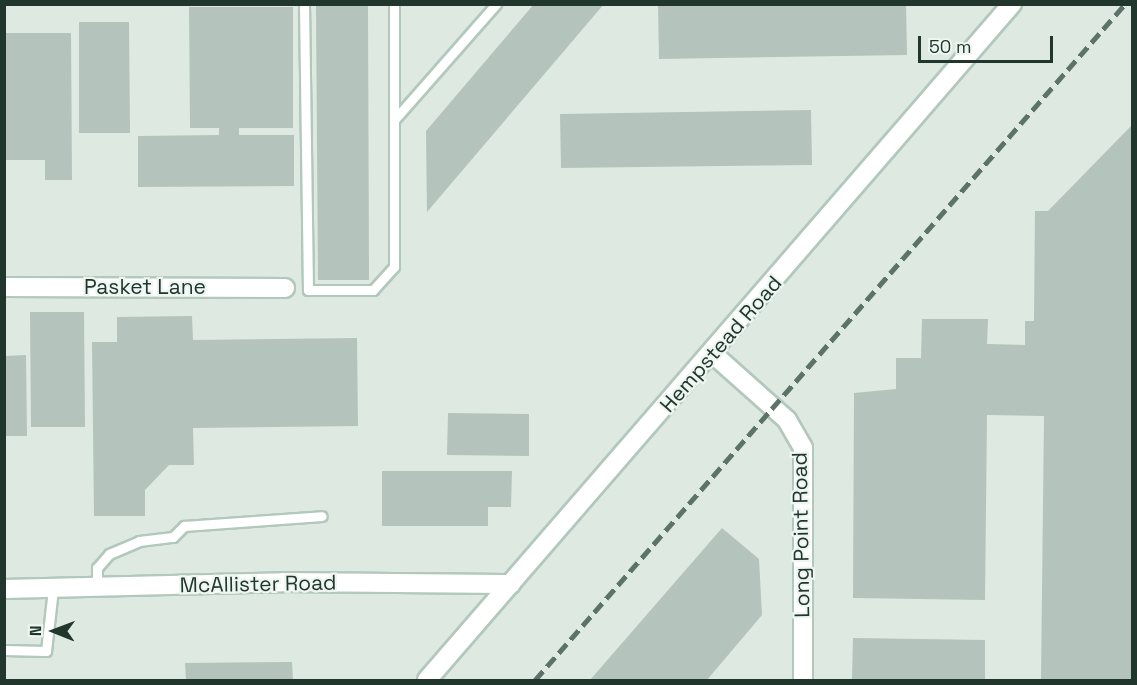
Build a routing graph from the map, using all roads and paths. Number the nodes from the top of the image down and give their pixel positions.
1 (304, 4) edge
2 (394, 4) edge
3 (496, 4) edge
4 (1012, 4) edge
5 (395, 119) junction
6 (4, 287) edge
7 (285, 288) dead end
8 (713, 354) junction
9 (322, 516) dead end
10 (511, 584) junction
11 (53, 588) junction
12 (97, 588) junction
13 (4, 589) edge
14 (4, 650) edge
15 (427, 681) edge
16 (803, 681) edge

1 - 5 lane
2 - 5 lane
3 - 5 lane
4 - 8 main road, Hempstead Road
6 - 7 main road, Pasket Lane
8 - 10 main road, Hempstead Road
8 - 16 main road, Long Point Road
9 - 12 lane
10 - 12 main road, McAllister Road
10 - 15 main road, Hempstead Road
11 - 12 main road, McAllister Road
11 - 13 main road, McAllister Road
11 - 14 lane

